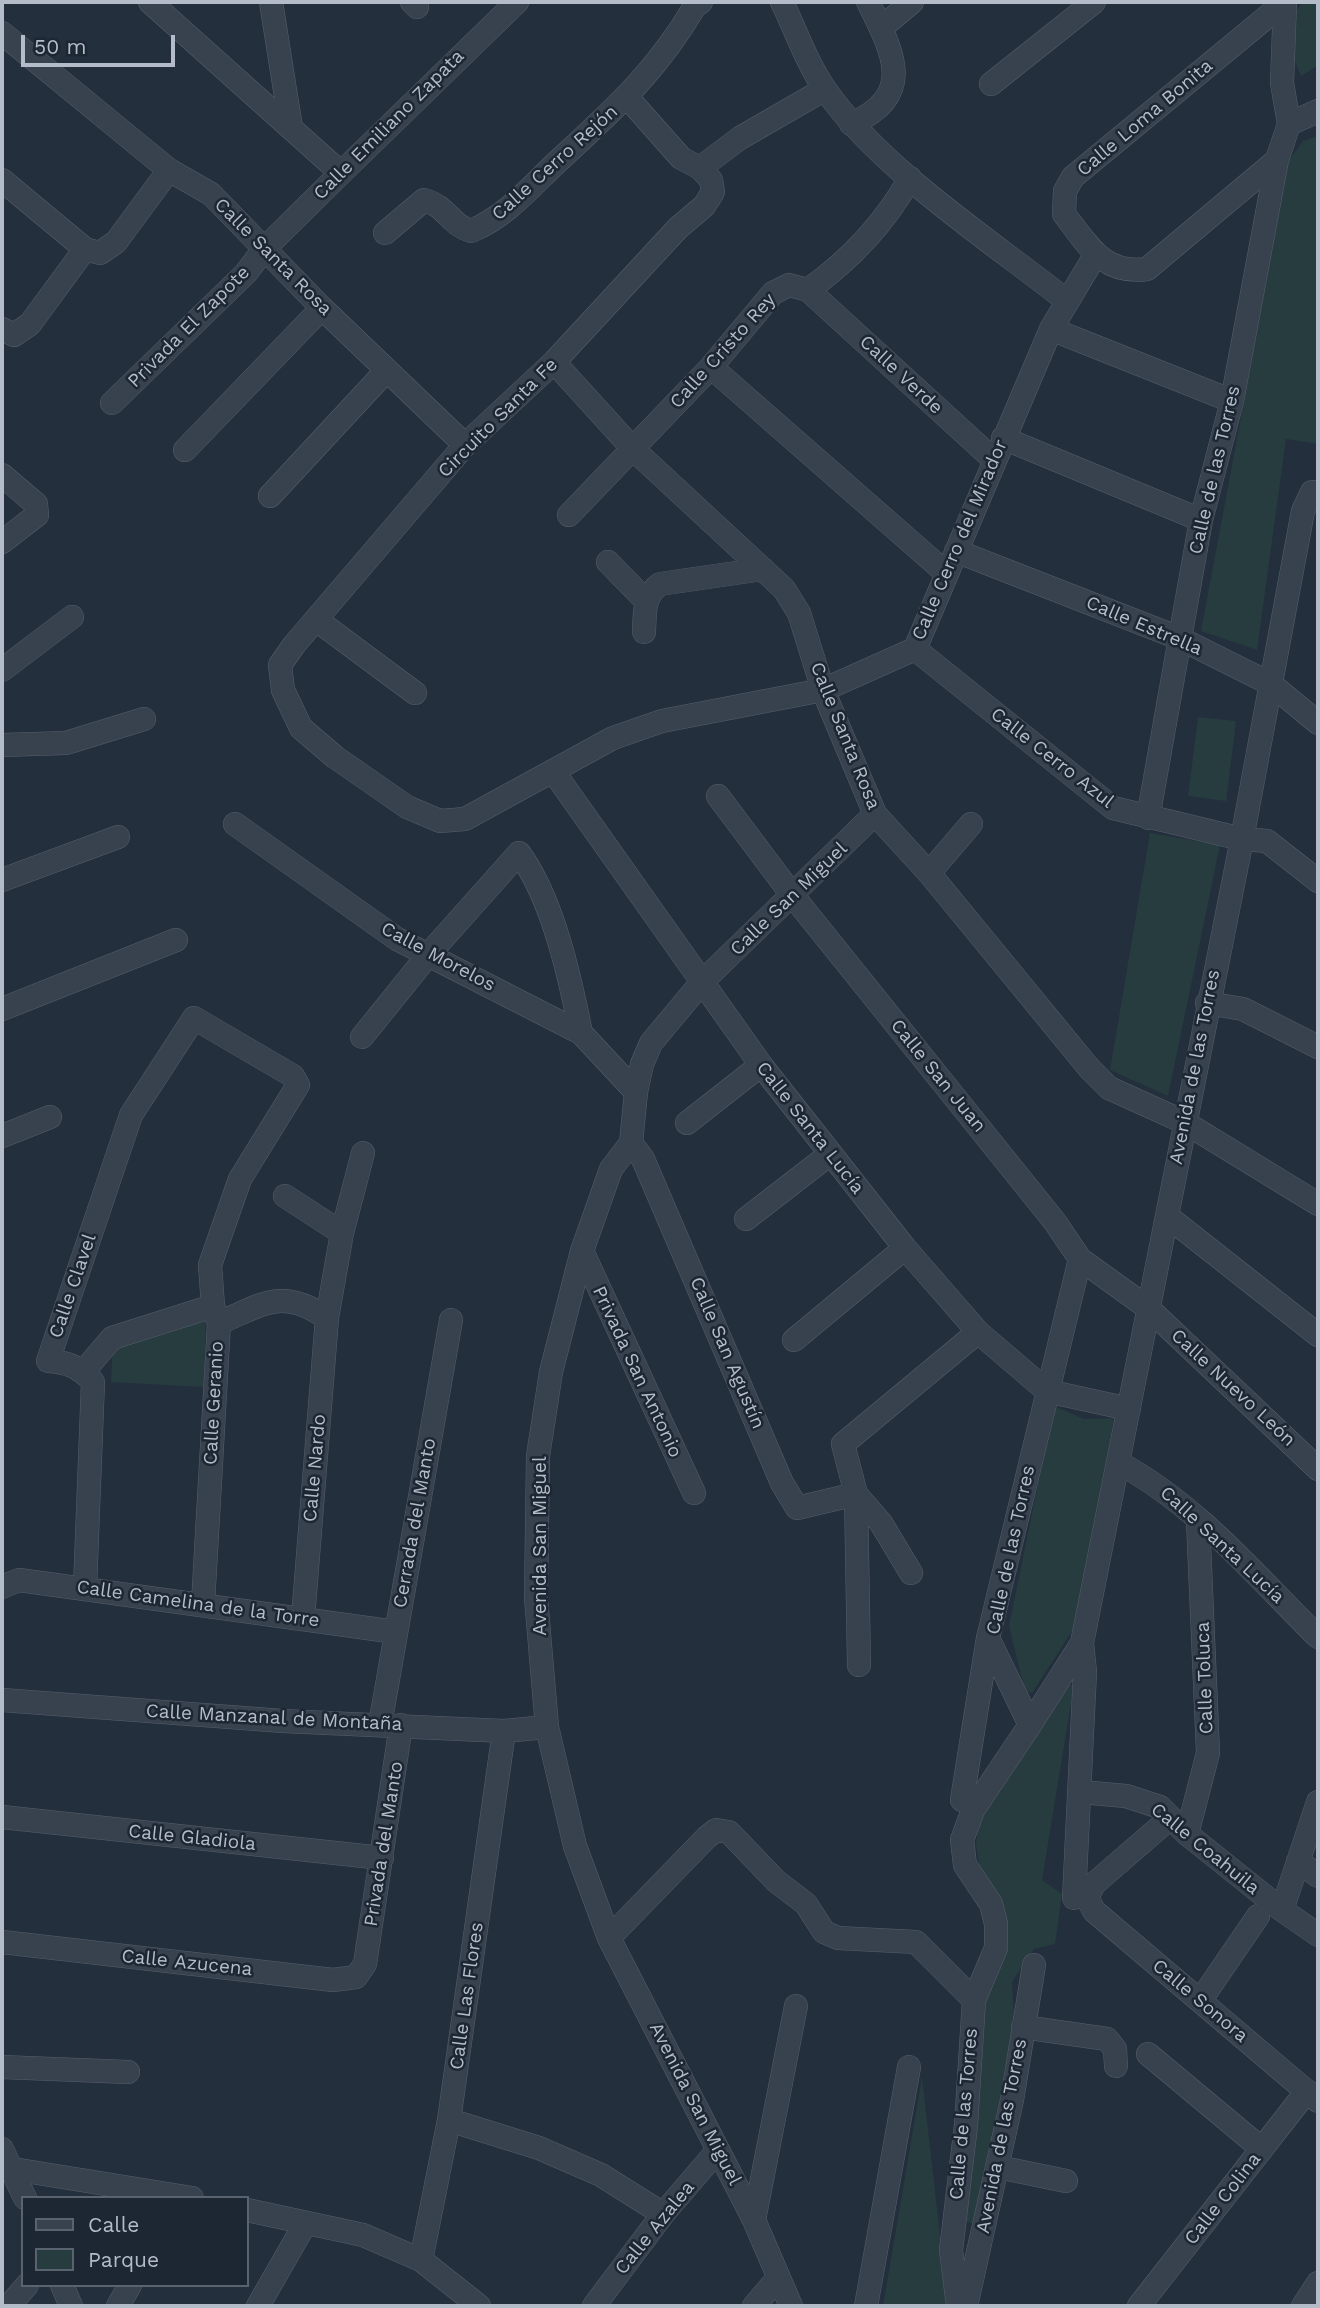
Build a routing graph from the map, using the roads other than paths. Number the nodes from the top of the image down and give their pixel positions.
1 (150, 2) edge
2 (271, 2) edge
3 (516, 2) edge
4 (701, 2) edge
5 (782, 2) edge
6 (868, 2) edge
7 (912, 2) edge
8 (1094, 2) edge
9 (1285, 2) edge
10 (881, 28) junction
11 (2, 33) edge
12 (991, 84) dead end
13 (825, 89) junction
14 (627, 97) junction
15 (1318, 111) edge
16 (851, 124) junction
17 (1290, 124) junction
18 (291, 128) junction
19 (1278, 160) junction
20 (700, 168) junction
21 (169, 170) junction
22 (341, 173) junction
23 (910, 177) junction
24 (2, 180) edge
25 (384, 233) dead end
26 (85, 249) junction
27 (264, 249) junction
28 (1096, 254) junction
29 (808, 290) junction
30 (1067, 301) junction
31 (322, 308) junction
32 (1051, 329) junction
33 (8, 332) edge
34 (554, 362) junction
35 (711, 367) junction
36 (387, 370) junction
37 (1232, 401) junction
38 (112, 403) dead end
39 (1003, 438) junction
40 (466, 445) junction
41 (633, 449) junction
42 (185, 450) dead end
43 (994, 460) junction
44 (2, 475) edge
45 (1315, 492) edge
46 (270, 496) dead end
47 (569, 515) dead end
48 (1201, 520) junction
49 (2, 542) edge
50 (956, 551) junction
51 (608, 562) dead end
52 (763, 569) junction
53 (945, 572) junction
54 (646, 601) junction
55 (72, 617) dead end
56 (318, 621) junction
57 (644, 632) dead end
58 (1179, 638) junction
59 (915, 649) junction
60 (2, 670) edge
61 (1271, 684) junction
62 (823, 690) junction
63 (415, 693) dead end
64 (145, 719) dead end
65 (1318, 723) edge
66 (2, 745) edge
67 (553, 771) junction
68 (718, 796) dead end
69 (875, 814) junction
70 (1148, 818) junction
71 (440, 821) joint
72 (236, 824) dead end
73 (971, 824) dead end
74 (118, 837) dead end
75 (1242, 839) junction
76 (929, 873) junction
77 (2, 880) edge
78 (1318, 881) edge
79 (793, 896) junction
80 (176, 940) dead end
81 (429, 954) junction
82 (702, 982) junction
83 (1207, 1003) junction
84 (2, 1009) edge
85 (581, 1033) junction
86 (362, 1037) dead end
87 (1318, 1047) edge
88 (761, 1065) junction
89 (636, 1092) junction
90 (293, 1098) joint
91 (50, 1117) dead end
92 (1184, 1122) junction
93 (687, 1123) dead end
94 (2, 1136) edge
95 (631, 1143) junction
96 (363, 1153) dead end
97 (830, 1154) junction
98 (285, 1196) dead end
99 (1318, 1204) edge
100 (1167, 1216) junction
101 (746, 1219) dead end
102 (341, 1233) junction
103 (905, 1248) junction
104 (582, 1251) junction
105 (1080, 1259) junction
106 (1148, 1308) junction
107 (216, 1315) junction
108 (327, 1318) junction
109 (451, 1321) dead end
110 (978, 1332) junction
111 (1318, 1335) edge
112 (794, 1340) dead end
113 (84, 1371) junction
114 (1047, 1391) junction
115 (1129, 1409) junction
116 (1119, 1463) junction
117 (1318, 1469) edge
118 (694, 1493) dead end
119 (856, 1494) junction
120 (1198, 1520) junction
121 (911, 1573) dead end
122 (2, 1587) edge
123 (85, 1588) junction
124 (203, 1604) junction
125 (303, 1618) junction
126 (396, 1632) junction
127 (1318, 1637) edge
128 (988, 1638) junction
129 (1082, 1643) junction
130 (859, 1665) dead end
131 (2, 1700) edge
132 (390, 1725) junction
133 (1030, 1726) junction
134 (547, 1727) junction
135 (504, 1731) junction
136 (1081, 1792) junction
137 (962, 1800) dead end
138 (1318, 1802) edge
139 (2, 1817) edge
140 (1169, 1819) junction
141 (1187, 1834) junction
142 (382, 1858) junction
143 (1298, 1861) junction
144 (1318, 1875) edge
145 (1080, 1898) junction
146 (1282, 1910) junction
147 (1258, 1916) dead end
148 (1318, 1935) edge
149 (609, 1938) junction
150 (2, 1942) edge
151 (365, 1964) joint
152 (1034, 1965) dead end
153 (974, 2000) junction
154 (1200, 2001) junction
155 (796, 2007) dead end
156 (1023, 2027) junction
157 (1148, 2054) dead end
158 (1116, 2066) dead end
159 (2, 2067) edge
160 (909, 2067) dead end
161 (128, 2072) dead end
162 (1313, 2096) edge
163 (449, 2120) junction
164 (1262, 2149) junction
165 (718, 2150) junction
166 (6, 2162) edge
167 (998, 2167) junction
168 (1066, 2181) dead end
169 (24, 2196) edge
170 (177, 2196) edge
171 (248, 2210) edge
172 (663, 2214) junction
173 (754, 2220) junction
174 (305, 2224) junction
175 (421, 2260) junction
176 (778, 2278) junction
177 (1318, 2283) edge
178 (25, 2287) edge
179 (63, 2287) edge
180 (129, 2287) edge
181 (9, 2306) edge
182 (71, 2306) edge
183 (118, 2306) edge
184 (258, 2306) edge
185 (480, 2306) edge
186 (594, 2306) edge
187 (754, 2306) edge
188 (791, 2306) edge
189 (866, 2306) edge
190 (958, 2306) edge
191 (966, 2306) edge
192 (1139, 2306) edge
193 (1303, 2306) edge

1 - 18 street
2 - 18 street
3 - 22 street, Calle Emiliano Zapata
4 - 14 street, Calle Cerro Rejón
5 - 13 street
6 - 10 street
7 - 10 street
8 - 12 street
9 - 17 street, Calle de las Torres
9 - 28 street, Calle Loma Bonita
10 - 16 street
11 - 21 street, Calle Santa Rosa
13 - 16 street
13 - 20 street
14 - 20 street
14 - 25 street, Calle Cerro Rejón
15 - 17 street
16 - 23 street
17 - 19 street, Calle de las Torres
18 - 22 street
19 - 28 street
19 - 37 street, Calle de las Torres
20 - 34 street, Circuito Santa Fe
21 - 26 street
21 - 27 street, Calle Santa Rosa
22 - 27 street, Calle Emiliano Zapata
23 - 29 street
23 - 30 street
24 - 26 street
26 - 33 street
27 - 31 street, Calle Santa Rosa
27 - 38 street, Privada El Zapote
28 - 30 street, Calle Cerro del Mirador
29 - 35 street, Calle Cristo Rey
29 - 43 street, Calle Verde
30 - 32 street, Calle Cerro del Mirador
31 - 36 street, Calle Santa Rosa
31 - 42 street
32 - 37 street
32 - 39 street, Calle Cerro del Mirador
34 - 40 street, Circuito Santa Fe
34 - 41 street, Calle Santa Rosa
35 - 41 street, Calle Cristo Rey
35 - 53 street
36 - 40 street, Calle Santa Rosa
36 - 46 street
37 - 48 street, Calle de las Torres
39 - 43 street, Calle Cerro del Mirador
39 - 48 street
40 - 56 street, Circuito Santa Fe
41 - 47 street, Calle Cristo Rey
41 - 52 street, Calle Santa Rosa
43 - 50 street, Calle Cerro del Mirador
44 - 49 street
45 - 61 street, Avenida de las Torres
48 - 58 street, Calle de las Torres
50 - 53 street, Calle Cerro del Mirador
50 - 58 street, Calle Estrella
51 - 54 street
52 - 54 street
52 - 62 street, Calle Santa Rosa
53 - 59 street, Calle Cerro del Mirador
54 - 57 street
55 - 60 street
56 - 63 street
56 - 71 street, Circuito Santa Fe
58 - 61 street, Calle Estrella
58 - 70 street, Calle de las Torres
59 - 62 street, Calle Cerro del Mirador
59 - 70 street, Calle Cerro Azul
61 - 65 street, Calle Estrella
61 - 75 street, Avenida de las Torres
62 - 67 street, Calle Cerro del Mirador
62 - 69 street, Calle Santa Rosa
64 - 66 street
67 - 71 street, Calle Cerro del Mirador
67 - 82 street, Calle Santa Lucía
68 - 79 street
69 - 76 street, Calle Santa Rosa
69 - 79 street, Calle San Miguel
70 - 75 street, Calle Cerro Azul
72 - 81 street, Calle Morelos
73 - 76 street
74 - 77 street
75 - 78 street, Calle Cerro Azul
75 - 83 street, Avenida de las Torres
76 - 92 street, Calle Santa Rosa
79 - 82 street, Calle San Miguel
79 - 105 street, Calle San Juan
80 - 84 street
81 - 85 street, Calle Morelos
81 - 85 street
81 - 86 street
82 - 88 street, Calle Santa Lucía
82 - 89 street
83 - 87 street
83 - 92 street, Avenida de las Torres
85 - 89 street, Calle Morelos
88 - 93 street
88 - 97 street, Calle Santa Lucía
89 - 95 street
90 - 107 street, Calle Geranio
90 - 113 street, Calle Clavel
91 - 94 street
92 - 99 street, Calle Santa Rosa
92 - 100 street, Avenida de las Torres
95 - 104 street, Avenida San Miguel
95 - 119 street, Calle San Agustín
96 - 102 street, Calle Nardo
97 - 101 street
97 - 103 street, Calle Santa Lucía
98 - 102 street
100 - 106 street, Avenida de las Torres
100 - 111 street
102 - 108 street, Calle Nardo
103 - 110 street, Calle Santa Lucía
103 - 112 street
104 - 118 street, Privada San Antonio
104 - 134 street, Avenida San Miguel
105 - 106 street, Calle Nuevo León
105 - 114 street, Calle de las Torres
106 - 115 street, Avenida de las Torres
106 - 117 street, Calle Nuevo León
107 - 108 street
107 - 113 street
107 - 124 street, Calle Geranio
108 - 125 street, Calle Nardo
109 - 126 street, Cerrada del Manto
110 - 114 street, Calle Santa Lucía
110 - 119 street
113 - 123 street
114 - 115 street, Calle Santa Lucía
114 - 128 street, Calle de las Torres
115 - 116 street, Avenida de las Torres
116 - 120 street, Calle Santa Lucía
116 - 129 street, Avenida de las Torres
119 - 121 street
119 - 130 street
120 - 127 street, Calle Santa Lucía
120 - 141 street, Calle Toluca
122 - 123 street, Calle Camelina de la Torre
123 - 124 street, Calle Camelina de la Torre
124 - 125 street, Calle Camelina de la Torre
125 - 126 street, Calle Camelina de la Torre
126 - 132 street, Cerrada del Manto
128 - 133 street, Calle de las Torres
128 - 137 street
129 - 133 street, Avenida de las Torres
129 - 136 street, Avenida de las Torres
131 - 132 street, Calle Manzanal de Montaña
132 - 135 street, Calle Manzanal de Montaña
132 - 142 street, Privada del Manto
133 - 153 street, Calle de las Torres
134 - 135 street, Calle Manzanal de Montaña
134 - 149 street, Avenida San Miguel
135 - 163 street, Calle Las Flores
136 - 140 street, Calle Coahuila
136 - 145 street, Avenida de las Torres
138 - 143 street
139 - 142 street, Calle Gladiola
140 - 141 street, Calle Coahuila
140 - 145 street
141 - 146 street, Calle Coahuila
142 - 151 street, Privada del Manto
143 - 144 street
143 - 146 street
145 - 154 street, Calle Sonora
146 - 148 street, Calle Coahuila
147 - 154 street
149 - 153 street
149 - 165 street, Avenida San Miguel
150 - 151 street, Calle Azucena
152 - 156 street, Avenida de las Torres
153 - 190 street, Calle de las Torres
154 - 162 street, Calle Sonora
155 - 173 street
156 - 158 street
156 - 167 street, Avenida de las Torres
157 - 164 street
159 - 161 street
160 - 189 street
162 - 164 street, Calle Colina
163 - 172 street
163 - 175 street, Calle Las Flores
164 - 192 street, Calle Colina
165 - 172 street, Calle Azalea
165 - 173 street, Avenida San Miguel
166 - 169 street
166 - 170 street
167 - 168 street
167 - 191 street, Avenida de las Torres
171 - 174 street
172 - 186 street, Calle Azalea
173 - 176 street, Avenida San Miguel
174 - 175 street
174 - 184 street
175 - 185 street
176 - 187 street
176 - 188 street, Avenida San Miguel
177 - 193 street
178 - 181 street
179 - 182 street
180 - 183 street

